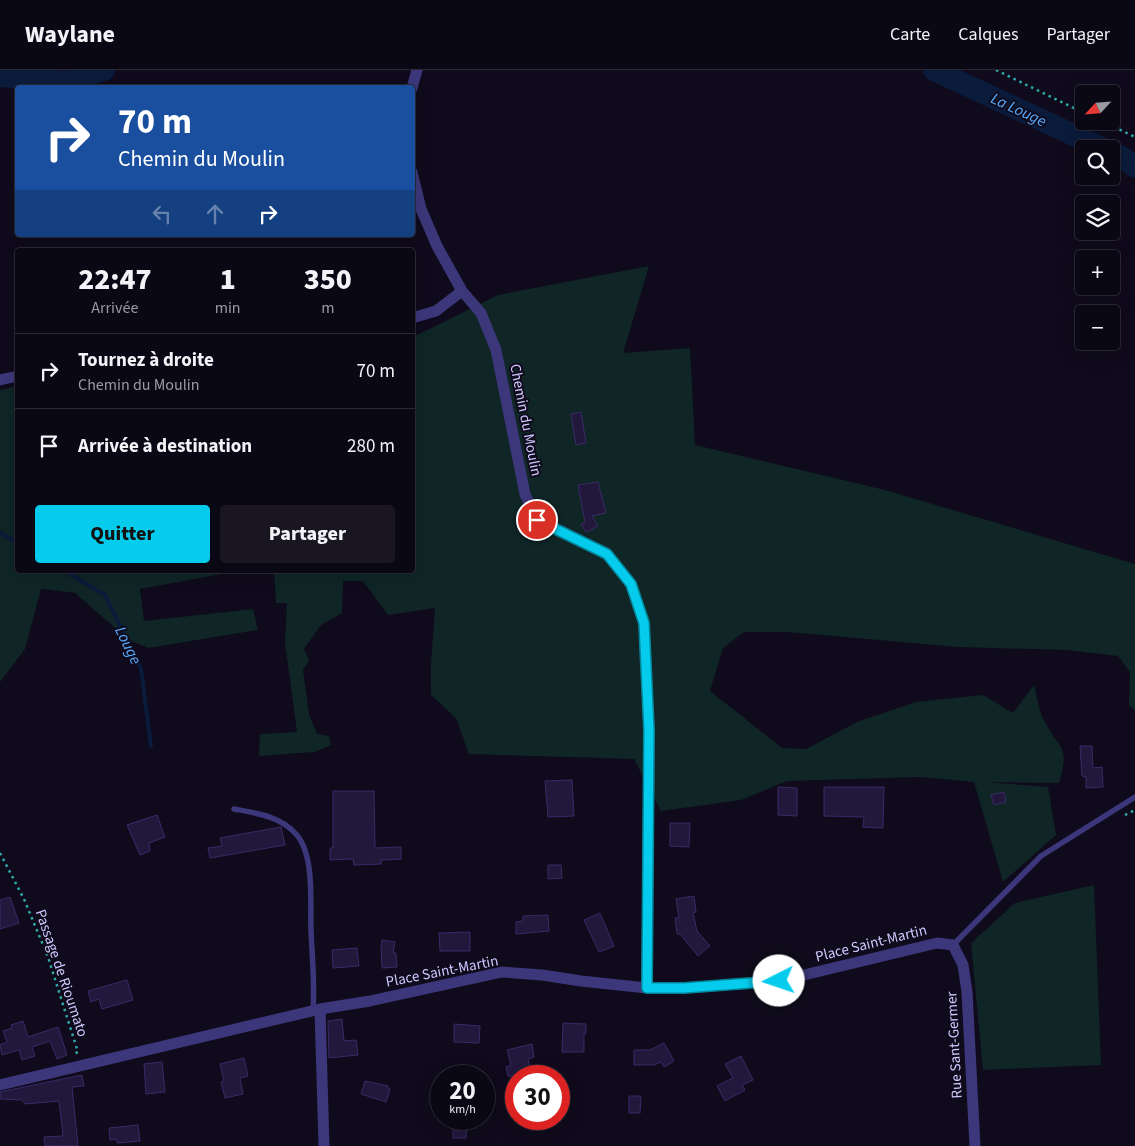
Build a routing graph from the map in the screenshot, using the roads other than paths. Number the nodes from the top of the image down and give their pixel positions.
1 (417, 70) edge
2 (413, 85) edge
3 (415, 185) edge
4 (462, 292) junction
5 (415, 317) edge
6 (15, 377) edge
7 (0, 380) edge
8 (1135, 797) edge
9 (234, 809) dead end
10 (953, 945) junction
11 (647, 988) junction
12 (316, 1010) junction
13 (0, 1086) edge
14 (324, 1146) edge
15 (975, 1146) edge

1 - 2 street
3 - 4 street, Chemin du Moulin
4 - 5 street
4 - 11 street, Chemin du Moulin
6 - 7 street
8 - 10 lane
9 - 12 lane
10 - 11 street, Place Saint-Martin
10 - 15 street, Rue Sant-Germer
11 - 12 street, Place Saint-Martin
12 - 13 street, Place Saint-Martin
12 - 14 street

